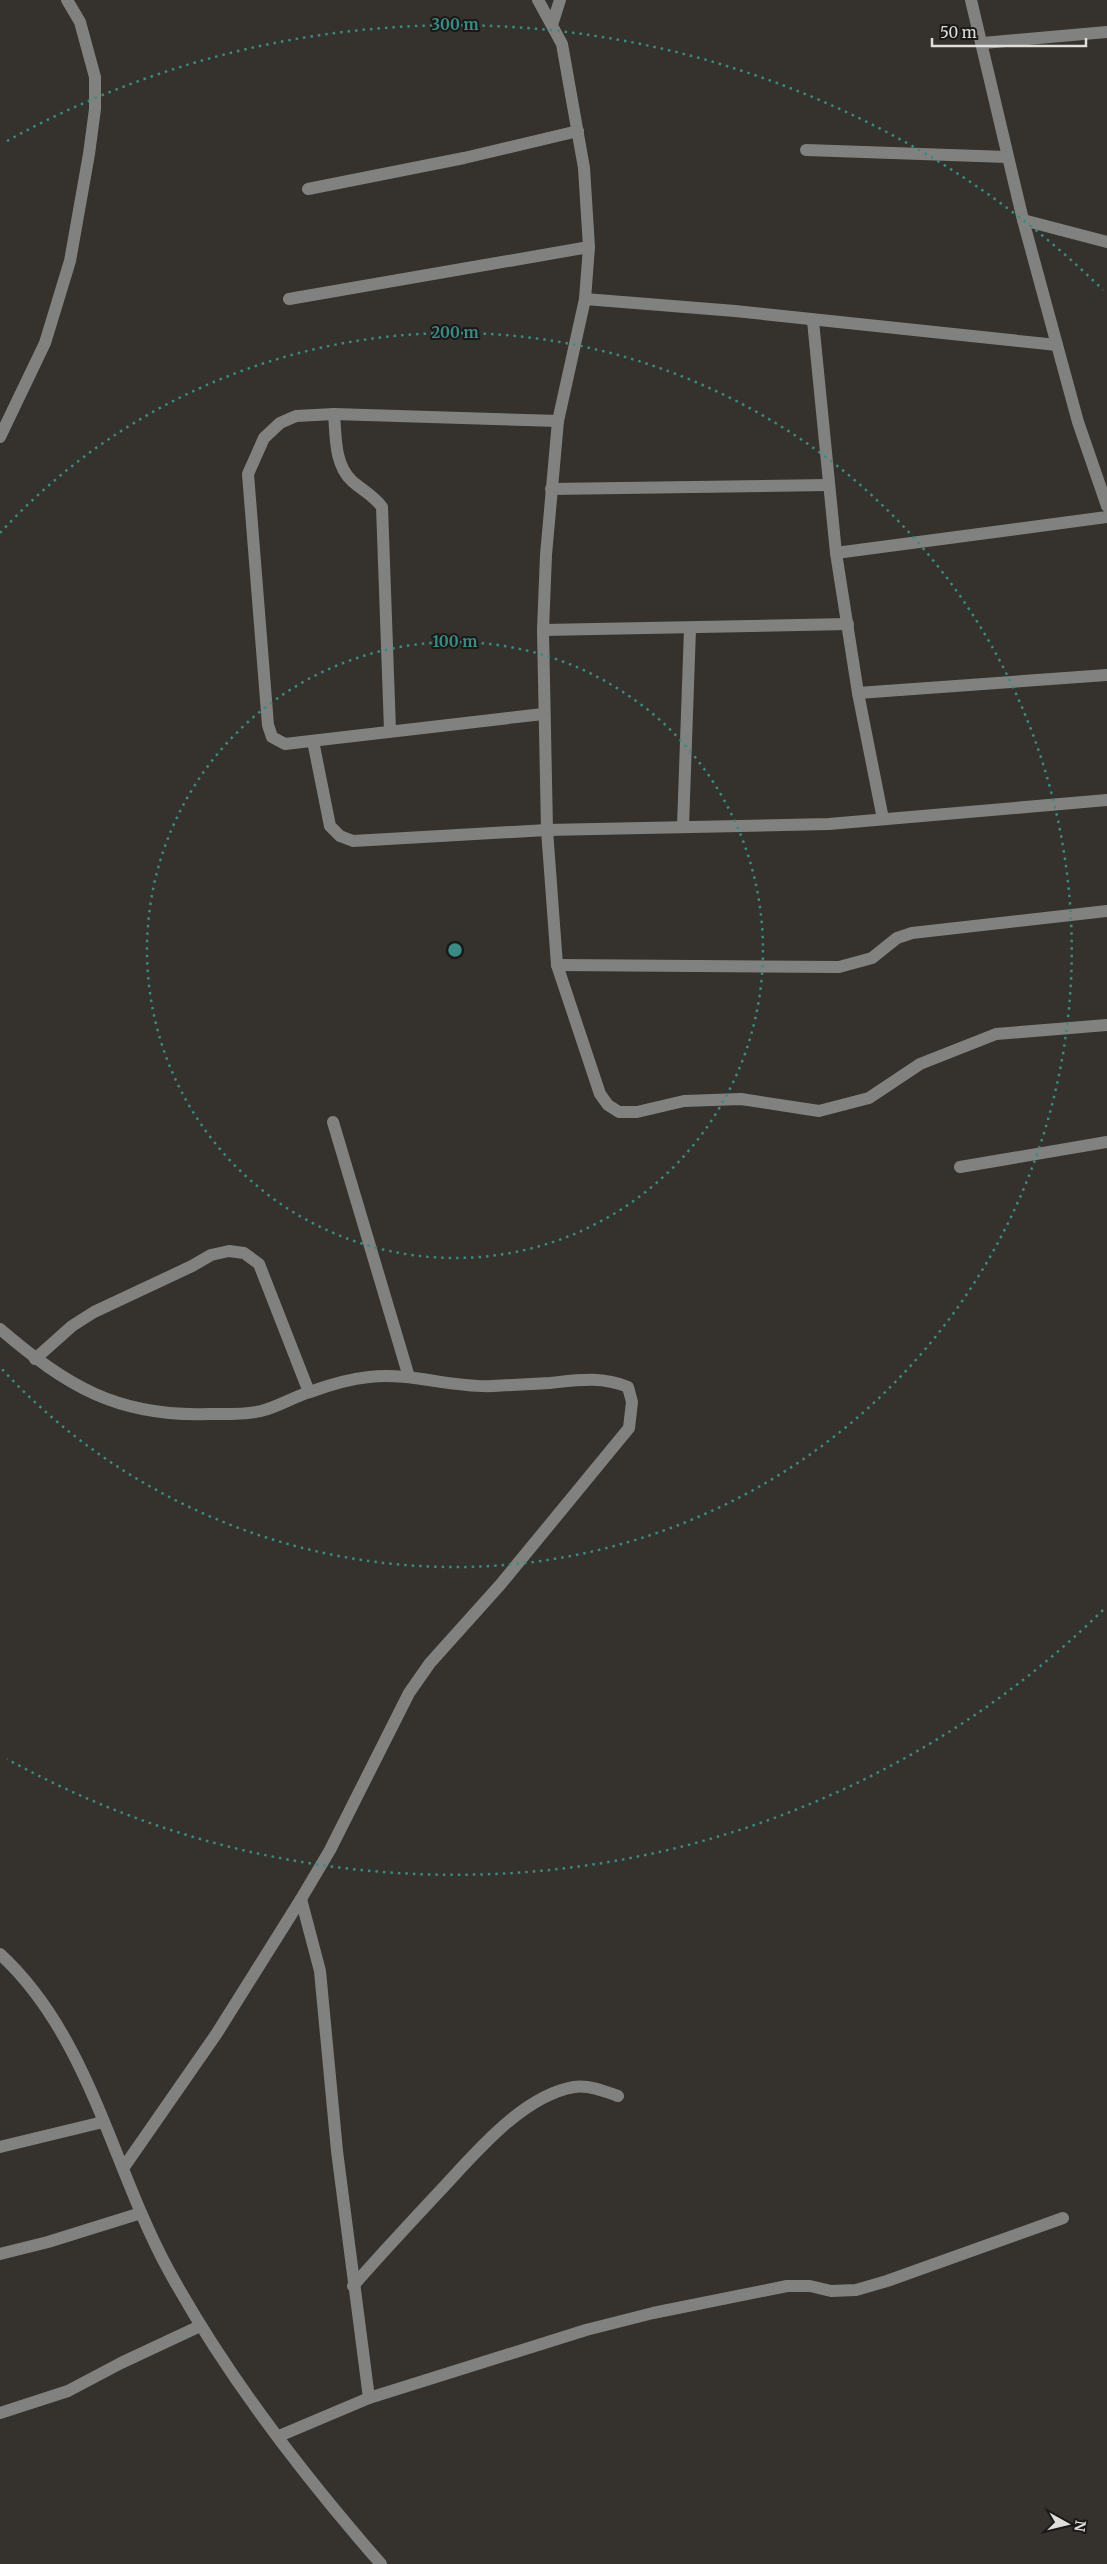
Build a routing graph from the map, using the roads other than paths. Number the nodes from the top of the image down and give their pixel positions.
1 (67, 0) edge
2 (538, 0) edge
3 (560, 0) edge
4 (971, 0) edge
5 (552, 25) junction
6 (1107, 32) edge
7 (983, 44) junction
8 (578, 131) junction
9 (806, 150) dead end
10 (1007, 156) junction
11 (308, 189) dead end
12 (1023, 220) junction
13 (1107, 242) edge
14 (589, 247) junction
15 (289, 299) dead end
16 (585, 299) junction
17 (813, 321) junction
18 (1057, 345) junction
19 (334, 414) junction
20 (558, 421) junction
21 (0, 437) edge
22 (828, 485) junction
23 (551, 488) junction
24 (1107, 506) edge
25 (1107, 517) edge
26 (836, 553) junction
27 (848, 624) junction
28 (690, 629) junction
29 (543, 630) junction
30 (1107, 675) edge
31 (858, 693) junction
32 (543, 714) junction
33 (390, 730) junction
34 (313, 741) junction
35 (1107, 800) edge
36 (883, 819) junction
37 (683, 826) junction
38 (547, 830) junction
39 (1107, 911) edge
40 (557, 965) junction
41 (1107, 1025) edge
42 (333, 1122) dead end
43 (1107, 1142) edge
44 (960, 1168) dead end
45 (0, 1329) edge
46 (35, 1359) junction
47 (409, 1377) junction
48 (309, 1392) junction
49 (301, 1899) junction
50 (0, 1954) edge
51 (618, 2096) dead end
52 (103, 2122) junction
53 (0, 2147) edge
54 (124, 2167) junction
55 (141, 2213) junction
56 (1063, 2218) dead end
57 (0, 2254) edge
58 (353, 2286) junction
59 (200, 2326) junction
60 (369, 2398) junction
61 (0, 2414) edge
62 (278, 2436) junction
63 (381, 2564) edge

1 - 21 street
2 - 5 street
3 - 5 street
4 - 7 street
5 - 8 street
6 - 7 street
7 - 10 street
8 - 11 street
8 - 14 street
9 - 10 street
10 - 12 street
12 - 13 street
12 - 18 street
14 - 15 street
14 - 16 street
16 - 17 street
16 - 20 street
17 - 18 street
17 - 22 street
18 - 24 street
19 - 20 street
19 - 33 street
19 - 34 street
20 - 23 street
22 - 23 street
22 - 26 street
23 - 29 street
25 - 26 street
26 - 27 street
27 - 28 street
27 - 31 street
28 - 29 street
28 - 37 street
29 - 32 street
30 - 31 street
31 - 36 street
32 - 33 street
32 - 38 street
33 - 34 street
34 - 38 street
35 - 36 street
36 - 37 street
37 - 38 street
38 - 40 street
39 - 40 street
40 - 41 street
42 - 47 street
43 - 44 street
45 - 46 street
46 - 48 street
46 - 48 street
47 - 48 street
47 - 49 street
49 - 54 street
49 - 58 street
50 - 52 street
51 - 58 street
52 - 53 street
52 - 54 street
54 - 55 street
55 - 57 street
55 - 59 street
56 - 60 street
58 - 60 street
59 - 61 street
59 - 62 street
60 - 62 street
62 - 63 street

